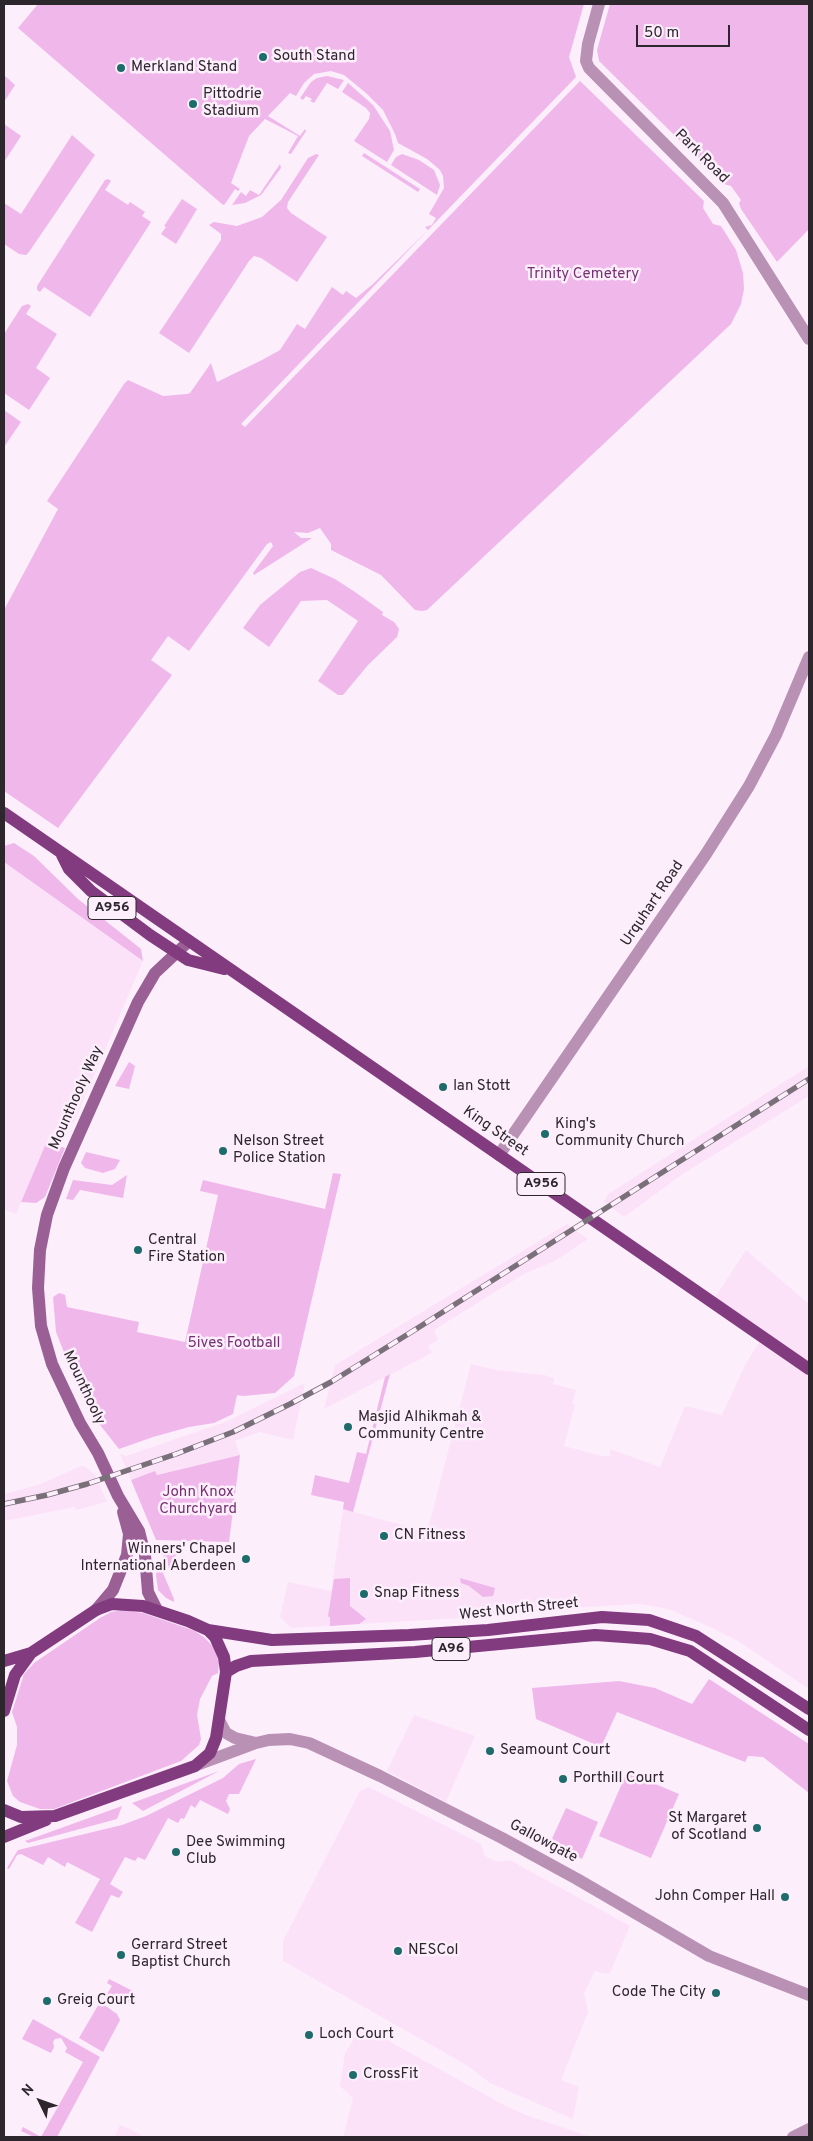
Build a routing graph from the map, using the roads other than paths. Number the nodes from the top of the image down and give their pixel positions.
1 (599, 4) edge
2 (809, 339) edge
3 (809, 657) edge
4 (4, 813) edge
5 (59, 851) junction
6 (189, 941) junction
7 (176, 953) junction
8 (236, 973) junction
9 (500, 1155) junction
10 (38, 1288) joint
11 (809, 1370) edge
12 (118, 1496) junction
13 (96, 1610) junction
14 (157, 1610) junction
15 (208, 1630) junction
16 (31, 1653) junction
17 (4, 1661) edge
18 (226, 1672) junction
19 (4, 1710) edge
20 (809, 1710) edge
21 (219, 1720) junction
22 (809, 1730) edge
23 (256, 1743) junction
24 (195, 1766) junction
25 (4, 1810) edge
26 (55, 1816) junction
27 (4, 1837) edge
28 (809, 1995) edge
29 (809, 2129) edge
30 (793, 2137) edge

1 - 2 street, Park Road
3 - 9 street, Urquhart Road
4 - 5 main road, King Street / A956
5 - 6 main road, King Street / A956
5 - 7 main road, King Street / A956
6 - 7 main road, Mounthooly Way
6 - 8 main road, King Street / A956
7 - 8 main road, King Street / A956
7 - 10 main road, Mounthooly Way
8 - 9 main road, King Street / A956
9 - 11 main road, King Street / A956
10 - 12 main road, Mounthooly
12 - 13 main road, Mounthooly
12 - 14 main road, Mounthooly
13 - 14 main road, A96
13 - 16 main road, A96
14 - 15 main road, A96
15 - 18 main road
15 - 20 main road, West North Street / A96
16 - 17 main road, A96
16 - 19 main road, A96
18 - 21 main road
18 - 22 main road, A96
21 - 23 street, Gallowgate
21 - 24 main road
23 - 24 street, Gallowgate
23 - 28 street, Gallowgate
24 - 26 main road
25 - 26 main road
26 - 27 main road
29 - 30 street

